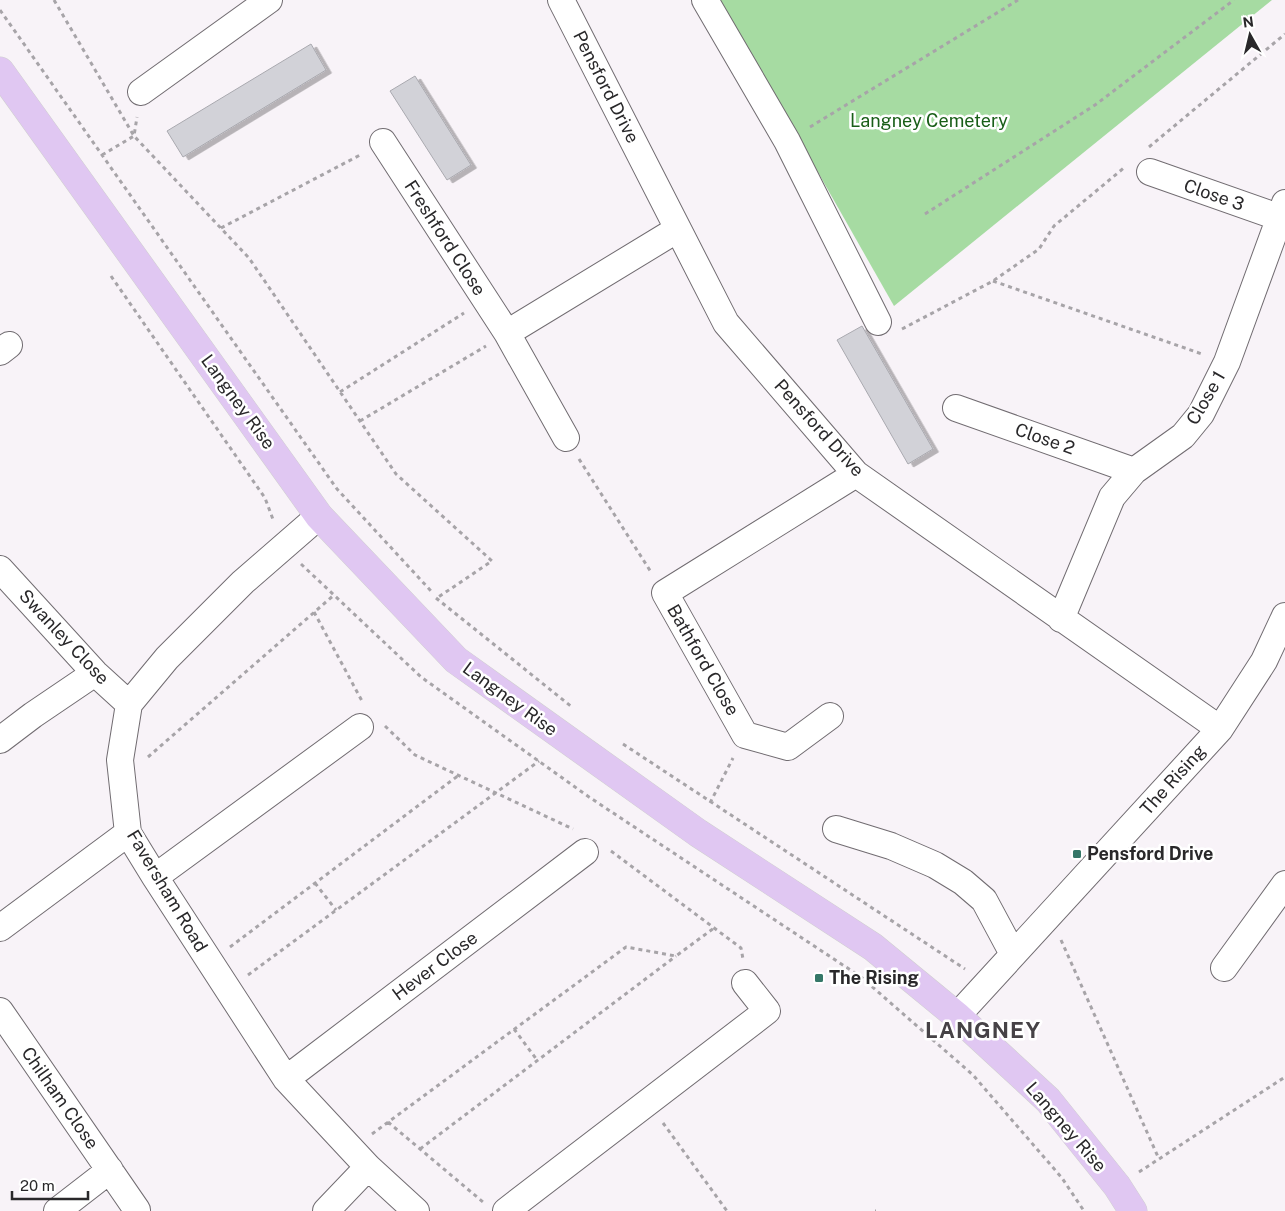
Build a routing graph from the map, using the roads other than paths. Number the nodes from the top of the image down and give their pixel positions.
1 (269, 0) edge
2 (561, 0) edge
3 (705, 0) edge
4 (0, 71) edge
5 (141, 92) road end
6 (383, 142) road end
7 (1141, 162) road end
8 (1282, 210) edge
9 (678, 229) junction
10 (878, 322) road end
11 (507, 333) junction
12 (956, 408) dead end
13 (566, 438) road end
14 (1134, 471) junction
15 (856, 474) junction
16 (319, 516) junction
17 (0, 569) edge
18 (1285, 616) edge
19 (1062, 619) junction
20 (95, 673) junction
21 (129, 704) junction
22 (830, 716) dead end
23 (369, 718) road end
24 (1220, 729) junction
25 (0, 740) edge
26 (836, 829) dead end
27 (128, 833) junction
28 (580, 841) road end
29 (154, 877) junction
30 (1285, 884) edge
31 (0, 928) edge
32 (1013, 954) junction
33 (1224, 968) dead end
34 (745, 983) road end
35 (0, 1011) edge
36 (957, 1016) junction
37 (286, 1080) junction
38 (360, 1158) junction
39 (110, 1170) junction
40 (497, 1208) edge
41 (137, 1210) dead end
42 (57, 1211) edge
43 (326, 1211) edge
44 (416, 1211) edge
45 (1133, 1211) edge

1 - 5 street
2 - 9 street, Pensford Drive
3 - 10 street
4 - 16 main road, Langney Rise
6 - 11 street, Freshford Close
7 - 8 street, Close 3
8 - 14 street, Close 1
9 - 11 street
9 - 15 street, Pensford Drive
11 - 13 street, Freshford Close
12 - 14 street, Close 2
14 - 19 street, Close 1
15 - 19 street, Pensford Drive
15 - 22 street, Bathford Close
16 - 21 street
16 - 36 main road, Langney Rise
17 - 20 street, Swanley Close
18 - 24 street, The Rising
19 - 24 street, Pensford Drive
20 - 21 street, Swanley Close
20 - 25 street
21 - 27 street, Faversham Road
23 - 29 street
24 - 32 street, The Rising
26 - 32 street
27 - 29 street, Faversham Road
27 - 31 street
28 - 37 street, Hever Close
29 - 37 street, Faversham Road
30 - 33 street
32 - 36 street, The Rising
34 - 40 street
35 - 39 street, Chilham Close
36 - 45 main road, Langney Rise
37 - 38 street, Faversham Road
38 - 43 street
38 - 44 street, Faversham Road
39 - 41 street, Chilham Close
39 - 42 street

